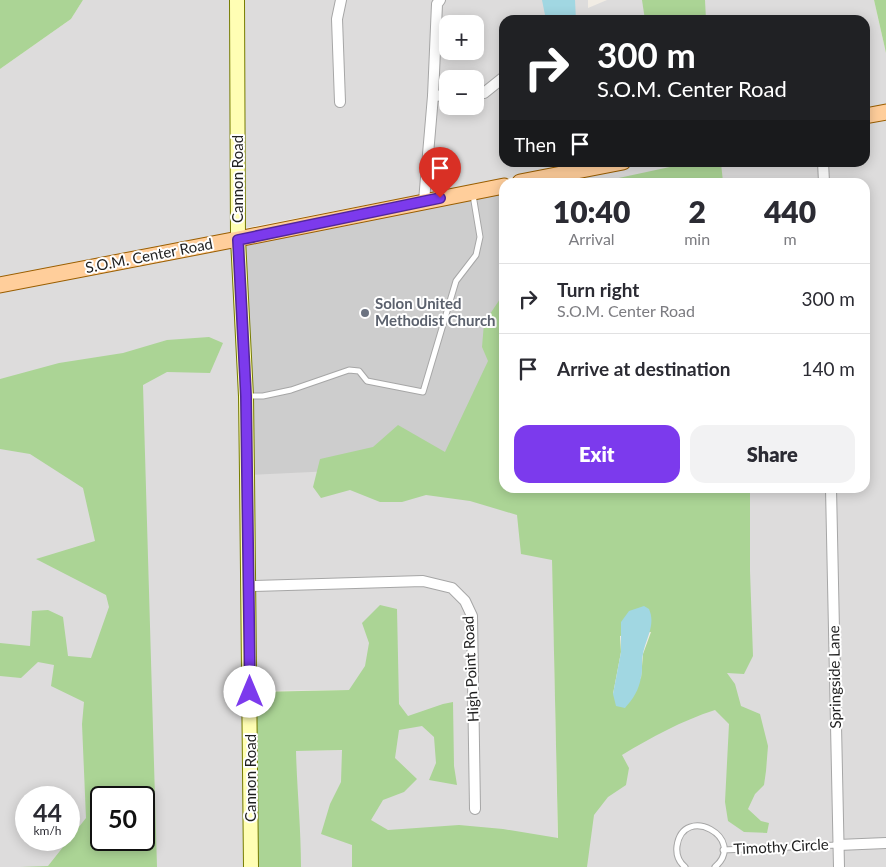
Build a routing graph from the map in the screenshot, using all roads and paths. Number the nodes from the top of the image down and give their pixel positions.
1 (237, 0) edge
2 (341, 0) edge
3 (436, 1) edge
4 (499, 81) edge
5 (484, 93) edge
6 (433, 96) junction
7 (439, 96) edge
8 (340, 102) dead end
9 (886, 112) edge
10 (870, 115) edge
11 (597, 167) edge
12 (541, 178) edge
13 (499, 187) edge
14 (472, 192) junction
15 (424, 201) junction
16 (238, 240) junction
17 (0, 285) edge
18 (246, 396) junction
19 (830, 493) edge
20 (250, 586) junction
21 (475, 808) dead end
22 (886, 843) edge
23 (838, 845) junction
24 (723, 850) junction
25 (251, 867) edge
26 (685, 867) edge
27 (715, 867) edge
28 (839, 867) edge

1 - 16 main road, Cannon Road
2 - 8 street
3 - 6 street
4 - 5 street
6 - 7 street
6 - 15 street
9 - 10 main road
11 - 12 main road
13 - 14 main road, S.O.M. Center Road
14 - 15 main road, S.O.M. Center Road
14 - 18 lane
15 - 16 main road, S.O.M. Center Road
16 - 17 main road, S.O.M. Center Road
16 - 18 main road, Cannon Road
18 - 20 main road, Cannon Road
19 - 23 street, Springside Lane
20 - 21 street, High Point Road
20 - 25 main road, Cannon Road
22 - 23 street
23 - 24 lane, Timothy Circle
23 - 28 street, Springside Lane
24 - 26 lane
24 - 27 lane

